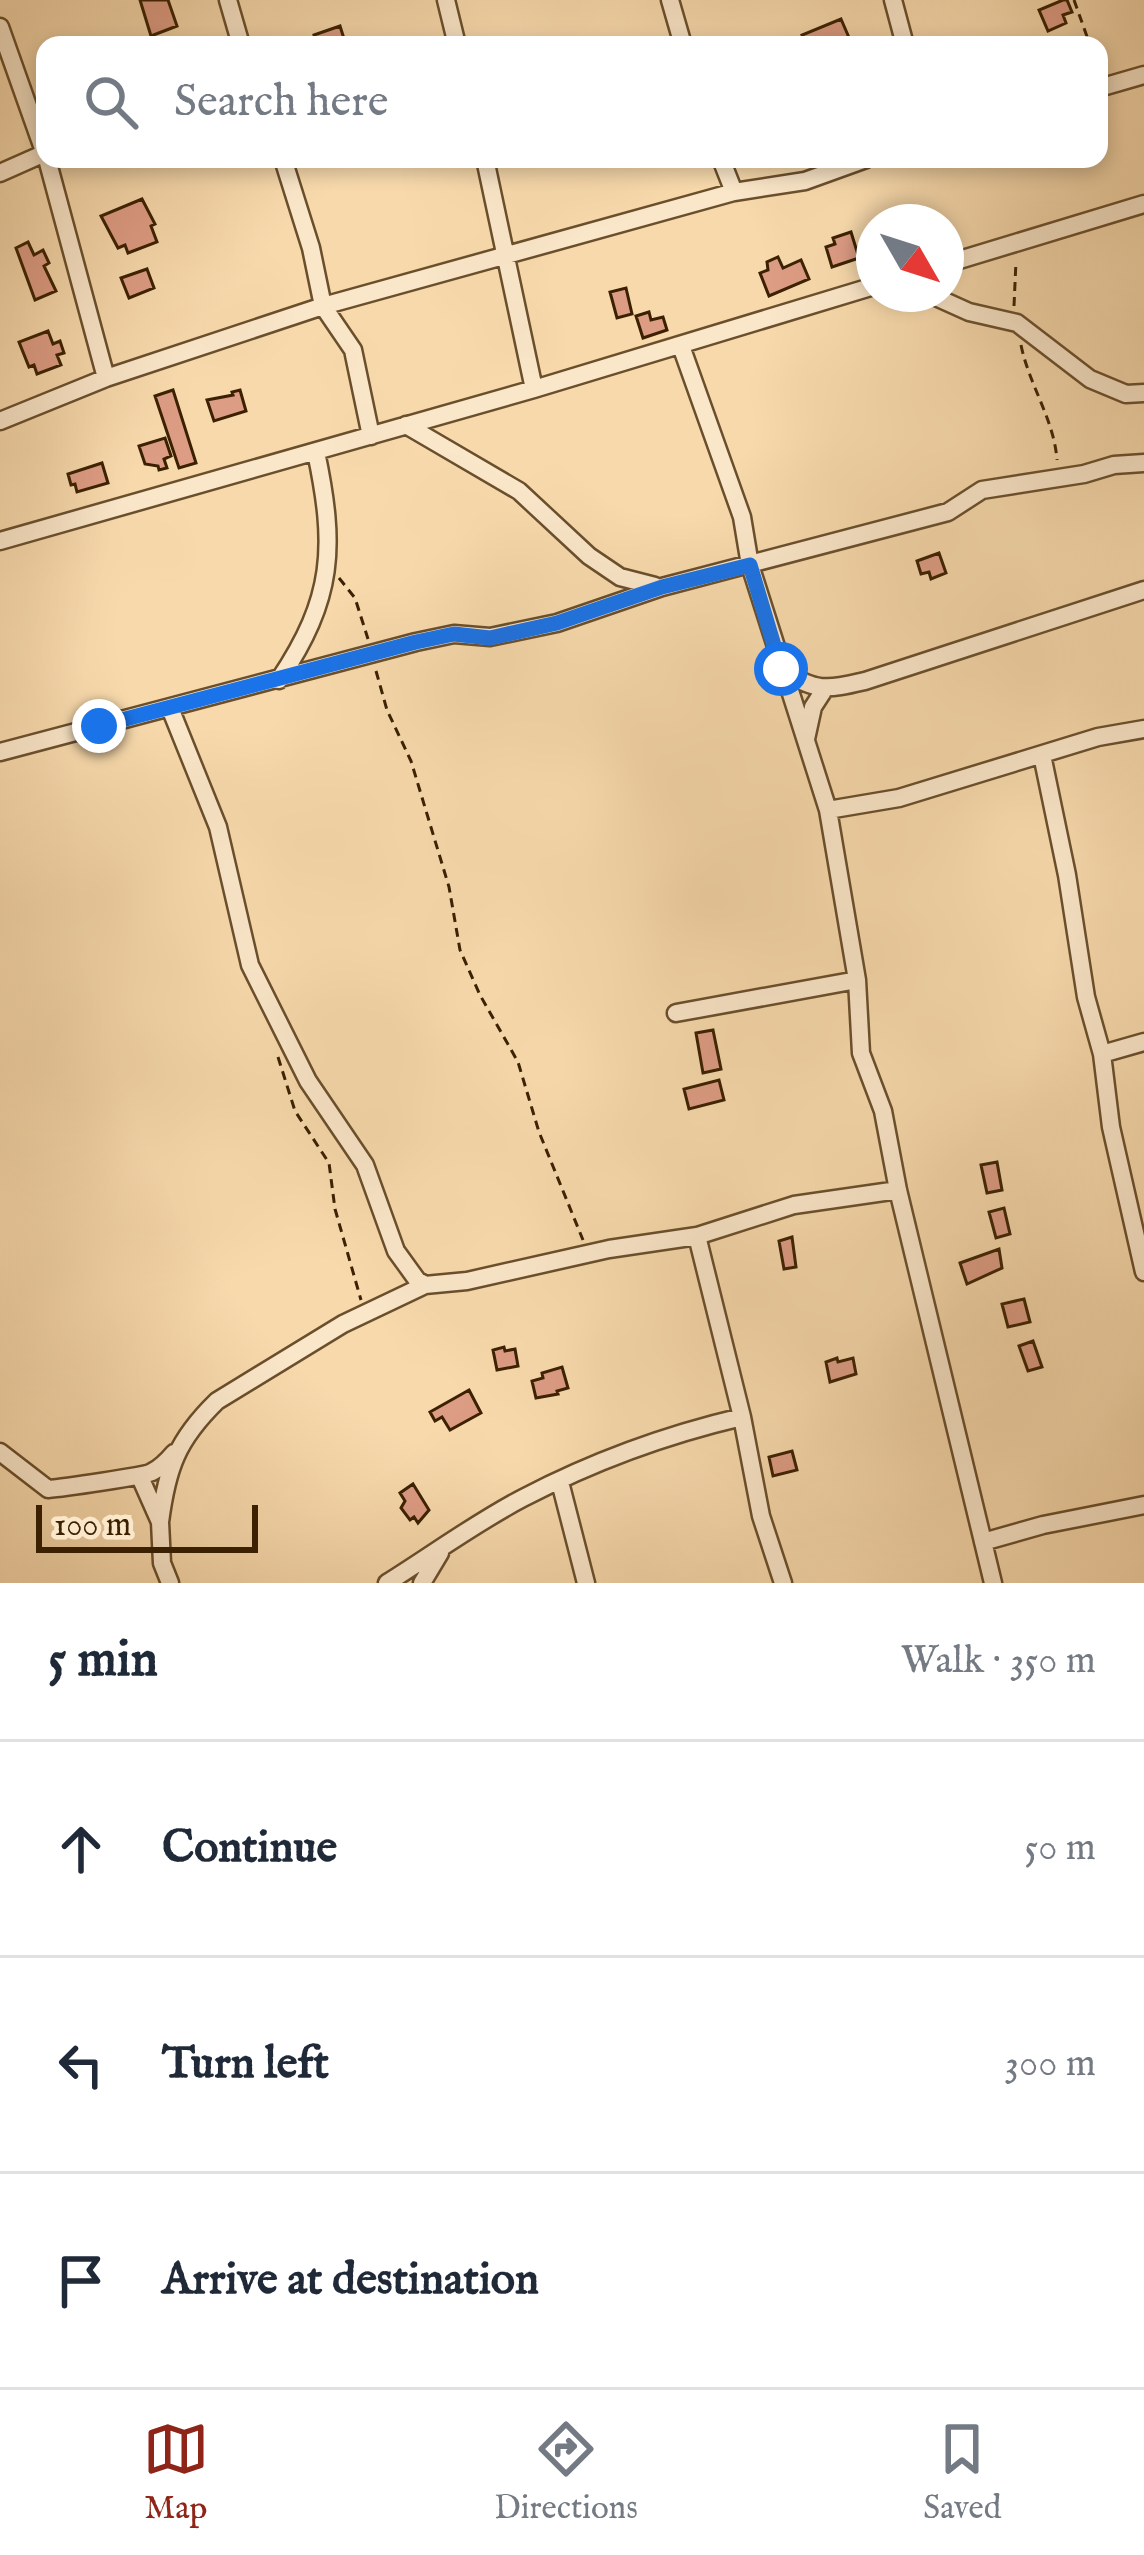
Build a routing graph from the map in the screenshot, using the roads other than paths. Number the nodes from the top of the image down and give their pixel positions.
1 (229, 0) edge
2 (446, 0) edge
3 (670, 0) edge
4 (893, 0) edge
5 (0, 27) edge
6 (239, 36) edge
7 (456, 36) edge
8 (680, 36) edge
9 (903, 36) edge
10 (1144, 75) edge
11 (1108, 85) edge
12 (36, 130) edge
13 (36, 159) edge
14 (48, 168) edge
15 (286, 168) edge
16 (487, 168) edge
17 (725, 168) edge
18 (841, 168) edge
19 (0, 173) edge
20 (734, 192) junction
21 (1144, 204) edge
22 (507, 255) junction
23 (964, 259) edge
24 (856, 292) edge
25 (323, 306) junction
26 (964, 310) edge
27 (681, 346) junction
28 (106, 378) junction
29 (534, 389) junction
30 (1144, 393) edge
31 (0, 421) edge
32 (406, 425) junction
33 (371, 436) junction
34 (316, 452) junction
35 (1144, 463) edge
36 (0, 541) edge
37 (750, 565) junction
38 (662, 587) junction
39 (1144, 590) edge
40 (781, 669) junction
41 (279, 680) junction
42 (824, 690) junction
43 (170, 708) junction
44 (1144, 729) edge
45 (805, 741) junction
46 (0, 752) edge
47 (1042, 755) junction
48 (828, 811) junction
49 (857, 980) junction
50 (676, 1013) dead end
51 (1144, 1042) edge
52 (1102, 1054) junction
53 (898, 1190) junction
54 (698, 1235) junction
55 (405, 1265) junction
56 (1144, 1272) edge
57 (425, 1285) junction
58 (393, 1298) junction
59 (742, 1418) junction
60 (0, 1452) edge
61 (175, 1453) junction
62 (140, 1478) junction
63 (560, 1482) junction
64 (1144, 1505) edge
65 (160, 1522) junction
66 (983, 1542) junction
67 (442, 1549) junction
68 (170, 1583) edge
69 (387, 1583) edge
70 (422, 1583) edge
71 (586, 1583) edge
72 (783, 1583) edge
73 (993, 1583) edge

1 - 6 street
2 - 7 street
3 - 8 street
4 - 9 street
5 - 12 street
10 - 11 street
13 - 19 street
14 - 28 street
15 - 25 street
16 - 22 street
17 - 20 street
18 - 20 street
20 - 22 street
21 - 23 street
22 - 25 street
22 - 29 street
24 - 27 street
25 - 28 street
25 - 33 street
26 - 30 street
27 - 29 street
27 - 37 street
28 - 31 street
29 - 32 street
32 - 33 street
32 - 38 street
33 - 34 street
34 - 36 street
34 - 41 street
35 - 37 street
37 - 38 street
37 - 40 street
38 - 41 street
39 - 42 street
40 - 42 street
40 - 45 street
41 - 43 street
42 - 45 street
43 - 46 street
43 - 55 street
44 - 47 street
45 - 48 street
47 - 48 street
47 - 52 street
48 - 49 street
49 - 50 street
49 - 53 street
51 - 52 street
52 - 56 street
53 - 54 street
53 - 66 street
54 - 57 street
54 - 59 street
55 - 57 street
55 - 58 street
57 - 58 street
58 - 61 street
59 - 63 street
59 - 72 street
60 - 62 street
61 - 62 street
61 - 65 street
62 - 65 street
63 - 67 street
63 - 71 street
64 - 66 street
65 - 68 street
66 - 73 street
67 - 69 street
67 - 70 street

